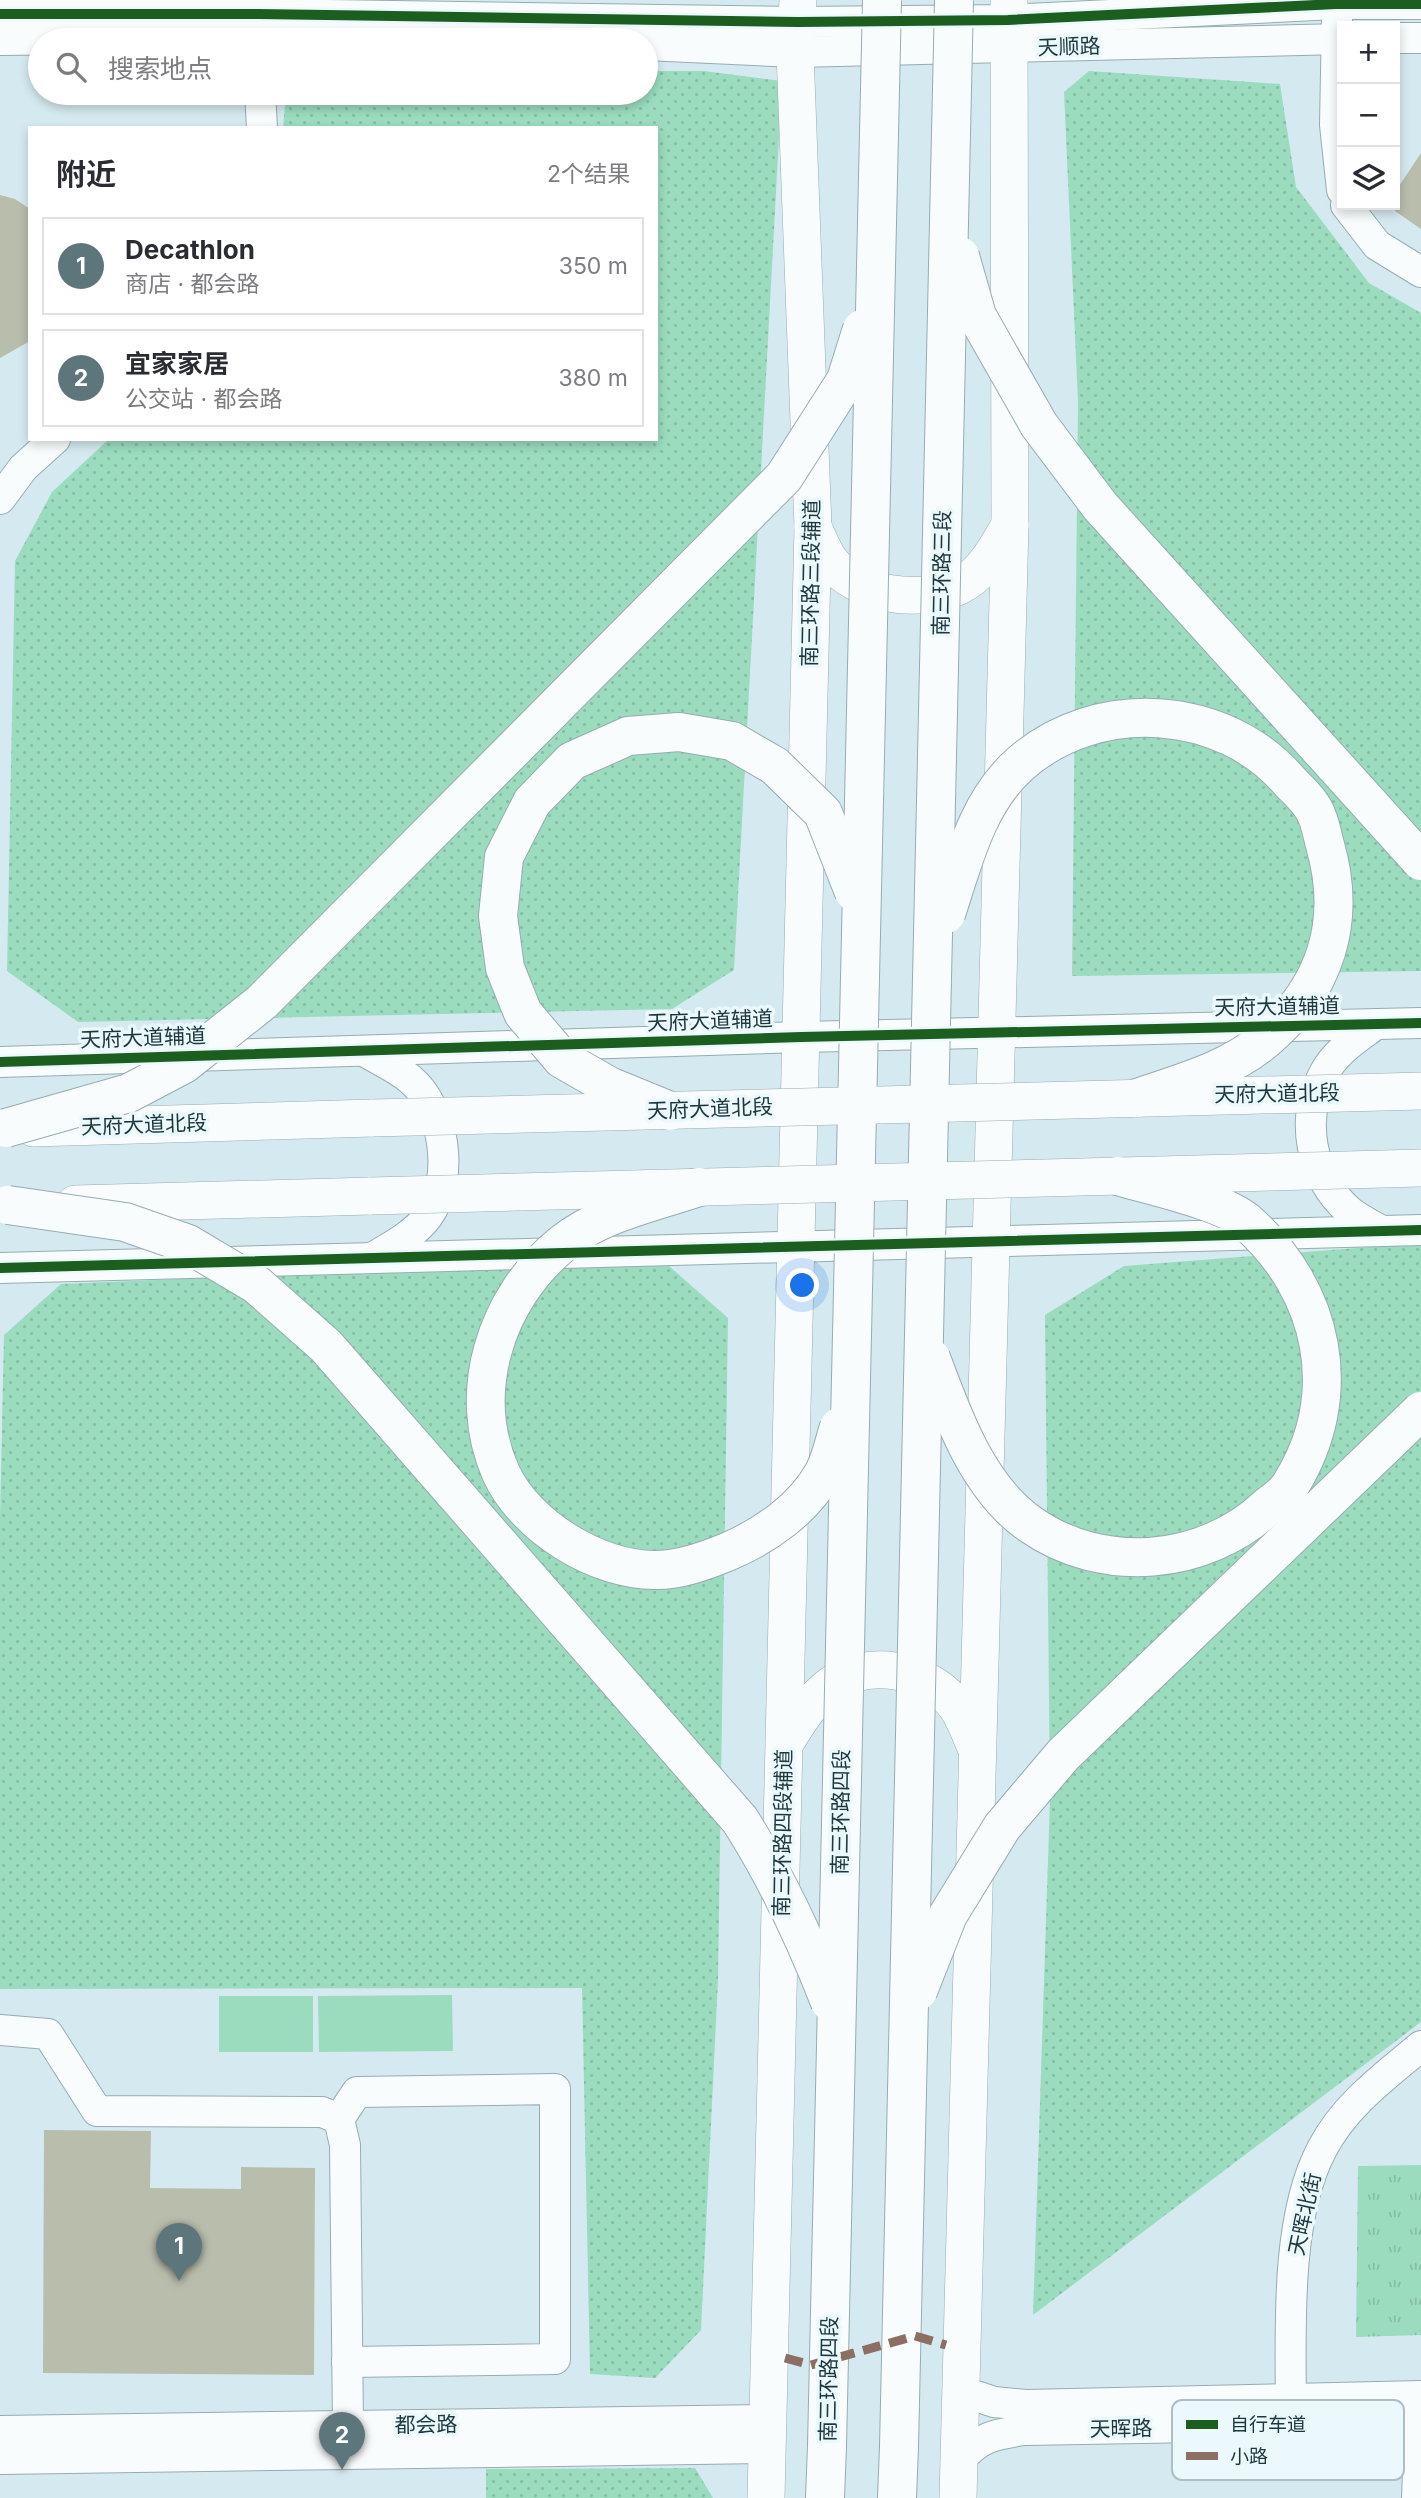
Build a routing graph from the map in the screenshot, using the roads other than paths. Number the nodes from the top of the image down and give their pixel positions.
1 (882, 0) edge
2 (954, 0) edge
3 (1336, 4) junction
4 (1421, 4) edge
5 (0, 14) edge
6 (1338, 21) edge
7 (691, 22) edge
8 (259, 23) edge
9 (1009, 23) edge
10 (797, 25) edge
11 (183, 28) edge
12 (305, 28) edge
13 (28, 38) edge
14 (1400, 38) edge
15 (1421, 38) edge
16 (658, 39) edge
17 (1337, 39) edge
18 (0, 40) edge
19 (1337, 84) edge
20 (261, 105) edge
21 (262, 126) edge
22 (1337, 147) edge
23 (1350, 210) edge
24 (949, 218) junction
25 (1421, 272) edge
26 (876, 284) junction
27 (53, 441) edge
28 (0, 499) edge
29 (1010, 525) junction
30 (813, 527) junction
31 (1421, 861) edge
32 (862, 917) junction
33 (933, 952) junction
34 (1421, 1023) edge
35 (1376, 1024) junction
36 (996, 1033) junction
37 (801, 1037) junction
38 (364, 1051) junction
39 (0, 1062) edge
40 (1421, 1091) edge
41 (1137, 1098) junction
42 (670, 1111) junction
43 (3, 1128) edge
44 (798, 1167) joint
45 (1421, 1168) edge
46 (1118, 1176) junction
47 (699, 1187) junction
48 (4, 1205) edge
49 (1421, 1230) edge
50 (1382, 1231) junction
51 (991, 1241) junction
52 (796, 1247) junction
53 (372, 1258) junction
54 (0, 1268) edge
55 (924, 1339) junction
56 (851, 1391) junction
57 (1421, 1410) edge
58 (785, 1743) junction
59 (977, 1749) junction
60 (909, 2016) junction
61 (837, 2019) junction
62 (0, 2030) edge
63 (1421, 2046) edge
64 (339, 2119) junction
65 (347, 2362) junction
66 (961, 2391) junction
67 (1421, 2396) edge
68 (1291, 2400) edge
69 (1388, 2400) edge
70 (1172, 2409) edge
71 (1172, 2420) edge
72 (1421, 2423) edge
73 (348, 2426) junction
74 (0, 2431) edge
75 (768, 2434) junction
76 (111, 2444) junction
77 (0, 2459) edge
78 (959, 2480) edge
79 (766, 2498) edge
80 (825, 2498) edge
81 (897, 2498) edge
82 (1417, 2498) edge

1 - 26 highway, bridge
2 - 24 highway, 南三环路三段, bridge
3 - 4 street, 天顺路
3 - 6 street
3 - 9 street, 天顺路
5 - 8 street
7 - 8 street
7 - 10 street, 天顺路
7 - 16 street
8 - 11 street
8 - 12 street
9 - 10 street, 天顺路
9 - 17 street, 天顺路
9 - 29 main road
10 - 30 main road, 南三环路三段辅道
13 - 18 street
14 - 15 street
19 - 22 street
20 - 21 street
23 - 25 street
24 - 31 highway, bridge
24 - 33 highway, 南三环路三段, bridge
26 - 32 highway, bridge
26 - 43 highway, bridge
27 - 28 street
29 - 30 main road
29 - 36 main road
30 - 37 main road, 南三环路三段辅道
32 - 42 highway, bridge
32 - 56 highway, 南三环路四段, bridge
33 - 41 highway, bridge
33 - 55 highway, 南三环路三段, bridge
34 - 35 street, 天府大道辅道
35 - 36 street, 天府大道辅道
35 - 50 street
36 - 37 street, 天府大道辅道
36 - 51 main road
37 - 38 street, 天府大道辅道
37 - 44 main road, 南三环路三段辅道
38 - 39 street, 天府大道辅道
38 - 53 street
40 - 41 main road, 天府大道北段, bridge
41 - 42 main road, 天府大道北段, bridge
42 - 43 main road, 天府大道北段, bridge
44 - 52 main road, 南三环路四段辅道
45 - 46 main road, bridge
46 - 47 main road, bridge
46 - 55 highway, bridge
47 - 48 main road, bridge
47 - 56 highway, bridge
48 - 61 highway, bridge
49 - 50 street
50 - 51 street
51 - 52 street
51 - 59 main road
52 - 53 street
52 - 58 main road, 南三环路四段辅道
53 - 54 street
55 - 60 highway, bridge
56 - 61 highway, 南三环路四段, bridge
57 - 60 highway, bridge
58 - 59 main road
58 - 75 main road, 南三环路四段辅道
59 - 66 main road
60 - 81 highway, bridge
61 - 80 highway, 南三环路四段, bridge
62 - 64 street
63 - 68 street, 天晖北街
64 - 65 street
64 - 65 street
65 - 73 street
66 - 70 street, 天晖路
66 - 78 main road
67 - 69 street, 天晖路
71 - 78 street, 天晖路
72 - 82 street
73 - 75 street, 都会路
73 - 76 street, 都会路
74 - 76 street, 都会路
75 - 76 street, 都会路
75 - 79 main road, 南三环路四段辅道
76 - 77 street, 都会路

